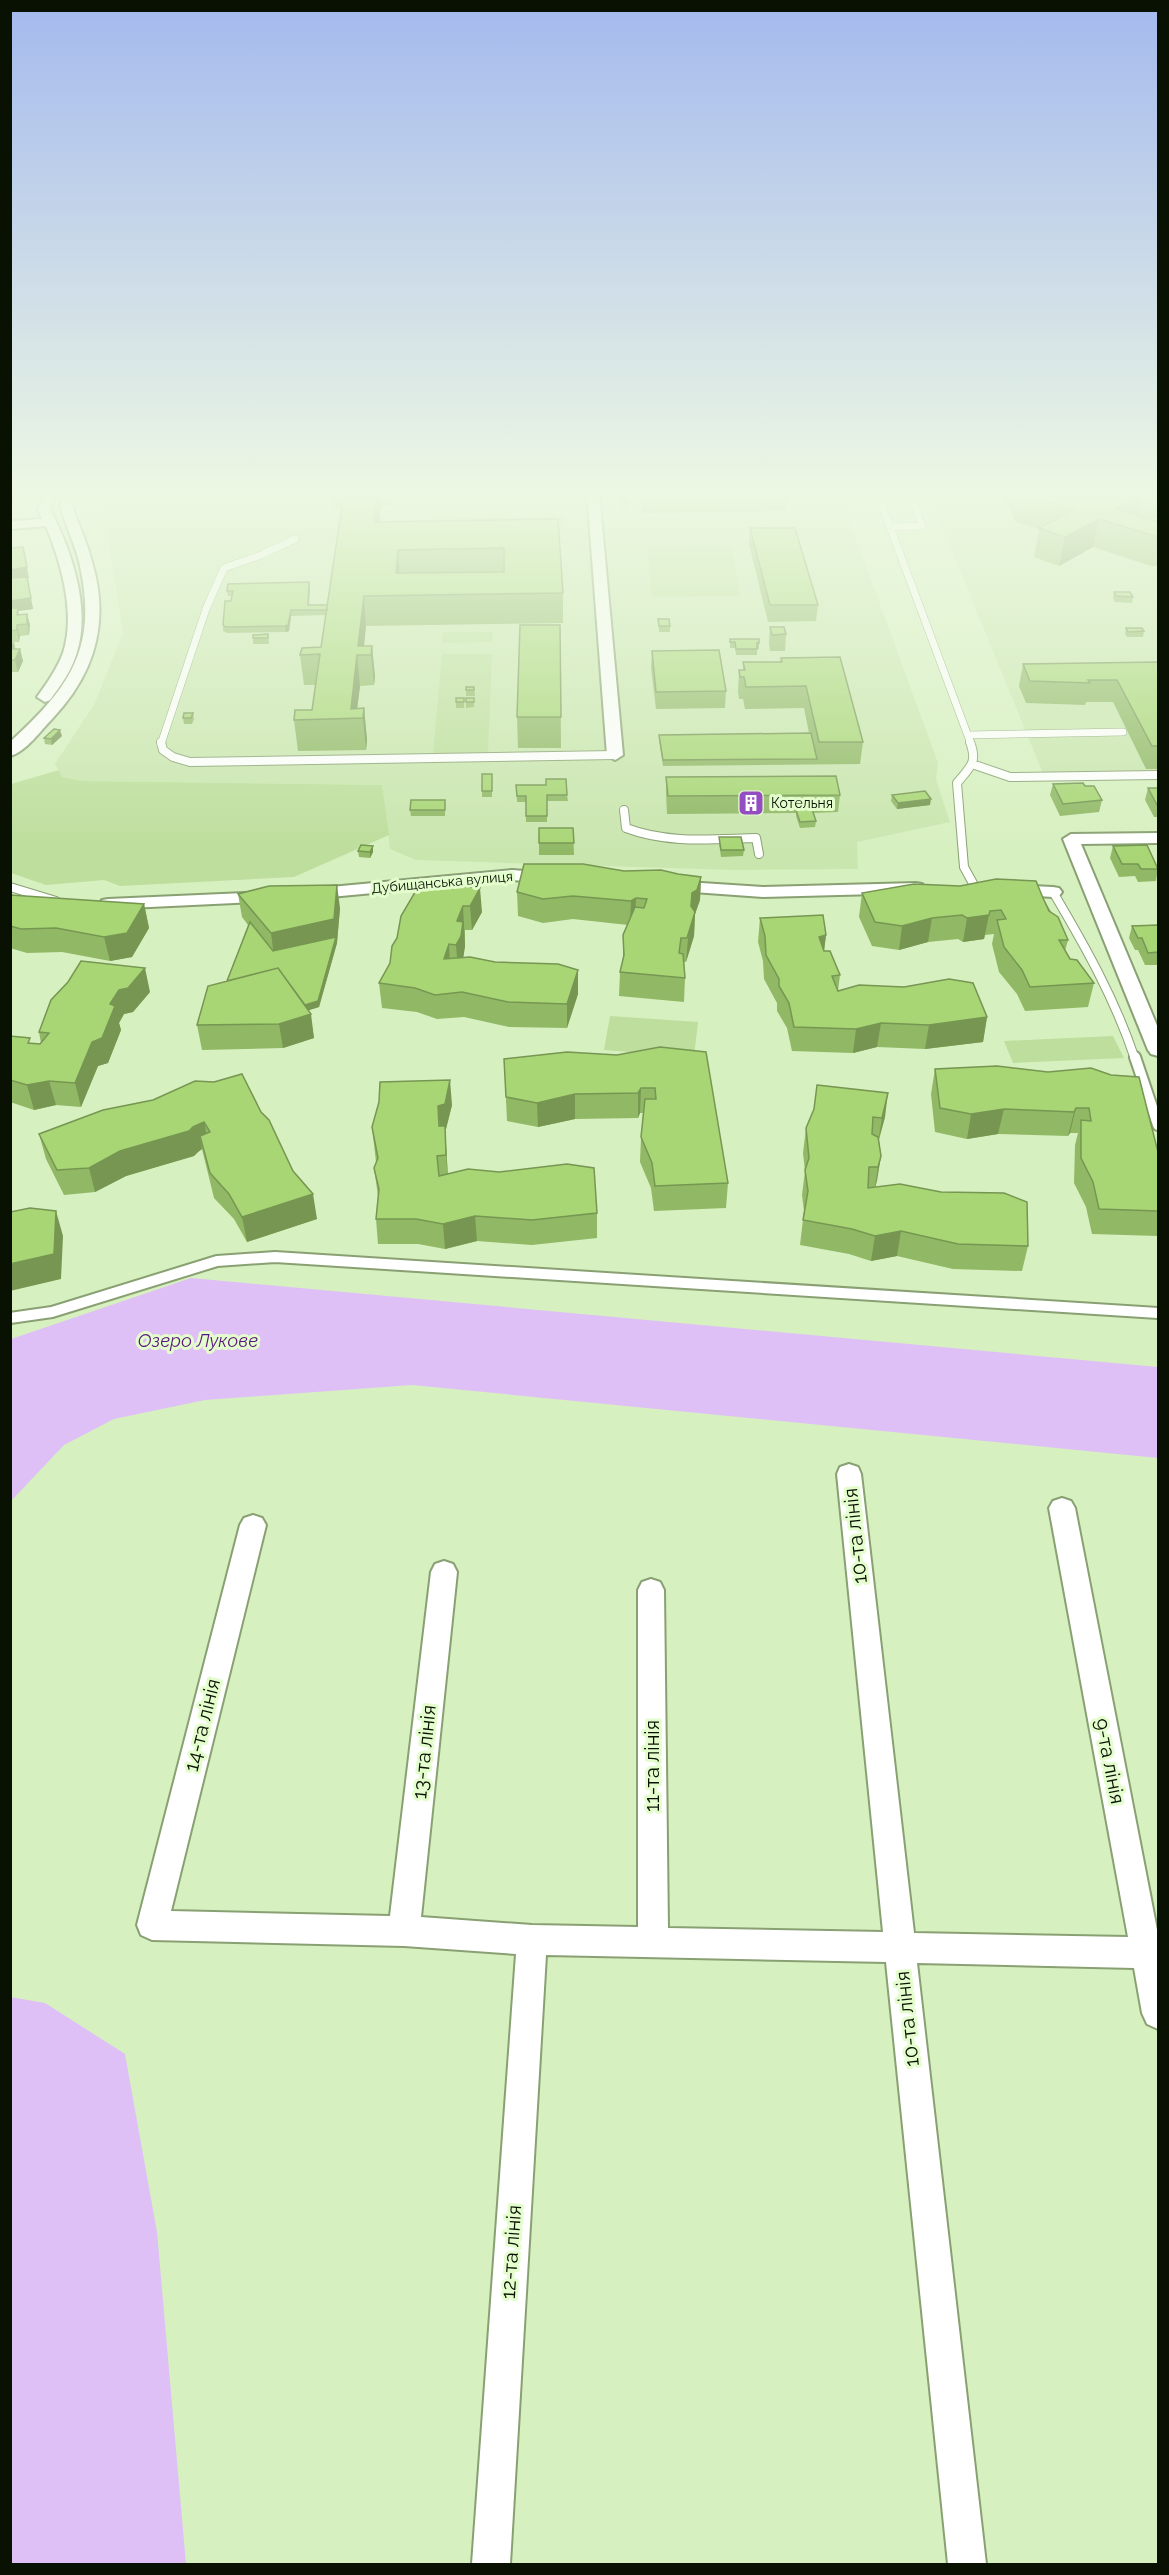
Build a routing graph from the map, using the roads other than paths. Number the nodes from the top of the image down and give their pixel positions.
1 (72, 612) edge
2 (93, 612) edge
3 (205, 612) edge
4 (603, 612) edge
5 (922, 612) edge
6 (1123, 732) dead end
7 (10, 733) edge
8 (968, 735) junction
9 (10, 751) edge
10 (615, 755) joint
11 (972, 764) junction
12 (1158, 775) edge
13 (624, 810) dead end
14 (1158, 837) edge
15 (759, 854) dead end
16 (571, 879) edge
17 (654, 885) edge
18 (10, 886) edge
19 (952, 887) edge
20 (975, 887) junction
21 (930, 888) edge
22 (1053, 892) joint
23 (65, 904) joint
24 (92, 905) edge
25 (10, 907) edge
26 (1137, 1000) junction
27 (1158, 1000) edge
28 (1158, 1050) edge
29 (1158, 1125) edge
30 (1158, 1313) edge
31 (10, 1318) edge
32 (849, 1474) dead end
33 (1062, 1508) dead end
34 (253, 1525) dead end
35 (444, 1572) dead end
36 (651, 1590) dead end
37 (404, 1931) junction
38 (532, 1940) junction
39 (653, 1942) junction
40 (899, 1948) junction
41 (1152, 1953) edge
42 (1158, 2013) edge
43 (491, 2565) edge
44 (967, 2565) edge

1 - 7 street
2 - 9 street
3 - 10 lane
4 - 10 street
5 - 8 lane
6 - 8 lane
8 - 11 lane
11 - 12 lane
11 - 20 lane
13 - 15 lane
14 - 26 street
16 - 24 street, Дубищанська вулиця
17 - 21 street
18 - 23 lane
19 - 20 street
20 - 22 street
22 - 29 lane
23 - 25 street
26 - 27 street
26 - 28 street
30 - 31 lane
32 - 40 street, 10-та лінія
33 - 41 street, 9-та лінія
34 - 37 street, 14-та лінія
35 - 37 street, 13-та лінія
36 - 39 street, 11-та лінія
37 - 38 street
38 - 39 street
38 - 43 street, 12-та лінія
39 - 40 street
40 - 41 street
40 - 44 street, 10-та лінія
41 - 42 street, 9-та лінія

